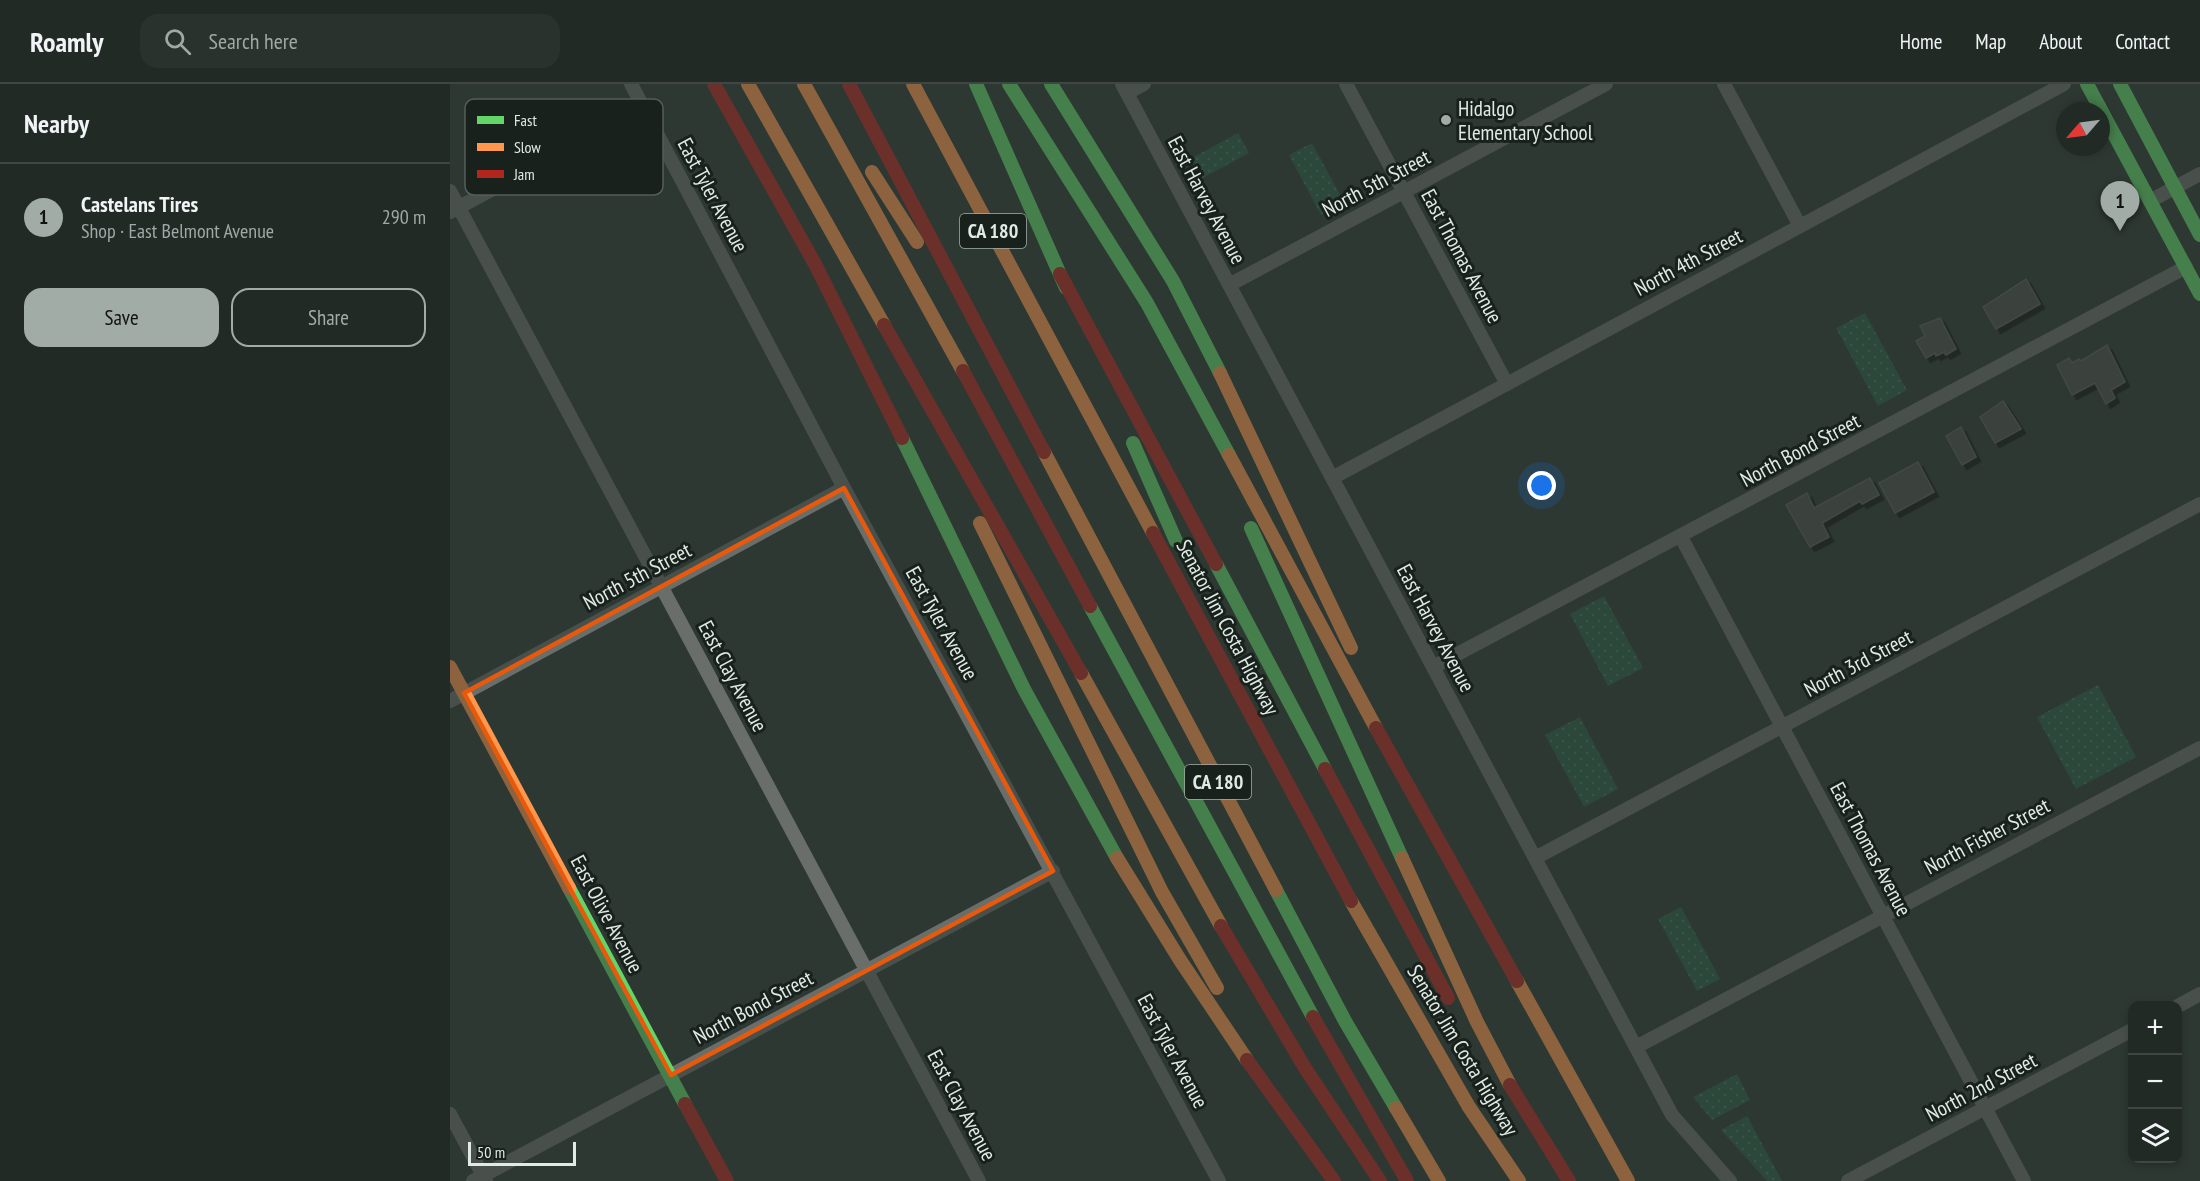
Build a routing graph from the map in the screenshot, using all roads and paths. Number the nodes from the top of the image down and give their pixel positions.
1 (631, 84) edge
2 (714, 84) edge
3 (748, 84) edge
4 (804, 84) edge
5 (815, 84) edge
6 (849, 84) edge
7 (913, 84) edge
8 (976, 84) edge
9 (1009, 84) edge
10 (1051, 84) edge
11 (1144, 84) edge
12 (1346, 84) edge
13 (1606, 84) edge
14 (1724, 84) edge
15 (2064, 84) edge
16 (2087, 84) edge
17 (2120, 84) edge
18 (1124, 89) edge
19 (639, 99) edge
20 (853, 143) dead end
21 (663, 144) edge
22 (866, 163) dead end
23 (2200, 174) edge
24 (2175, 188) junction
25 (450, 191) edge
26 (1404, 192) junction
27 (480, 195) edge
28 (1082, 200) junction
29 (2150, 201) junction
30 (454, 209) edge
31 (1800, 226) junction
32 (2200, 235) edge
33 (2186, 267) junction
34 (2200, 268) edge
35 (1060, 274) junction
36 (1229, 285) junction
37 (2200, 294) edge
38 (1004, 379) junction
39 (914, 381) junction
40 (1507, 384) junction
41 (1332, 478) junction
42 (844, 488) junction
43 (2200, 504) edge
44 (1681, 537) junction
45 (661, 587) junction
46 (1356, 657) dead end
47 (450, 667) edge
48 (1433, 667) junction
49 (1366, 679) dead end
50 (464, 693) junction
51 (450, 701) edge
52 (1254, 720) junction
53 (1782, 727) junction
54 (2200, 748) edge
55 (1535, 858) junction
56 (1053, 871) junction
57 (1457, 871) junction
58 (1882, 915) junction
59 (866, 971) junction
60 (2200, 994) edge
61 (1226, 1003) dead end
62 (2182, 1004) edge
63 (2128, 1033) edge
64 (1636, 1047) junction
65 (1270, 1067) dead end
66 (670, 1075) junction
67 (1986, 1108) junction
68 (450, 1114) edge
69 (481, 1179) edge
70 (727, 1181) edge
71 (979, 1181) edge
72 (1219, 1181) edge
73 (1334, 1181) edge
74 (1348, 1181) edge
75 (1380, 1181) edge
76 (1407, 1181) edge
77 (1439, 1181) edge
78 (1519, 1181) edge
79 (1554, 1181) edge
80 (1569, 1181) edge
81 (1628, 1181) edge
82 (1730, 1181) edge
83 (1848, 1181) edge
84 (2024, 1181) edge

1 - 19 street, East Tyler Avenue
2 - 73 main road
3 - 39 main road
4 - 76 main road
5 - 20 main road
6 - 38 main road, CA 180
7 - 52 main road, Senator Jim Costa Highway / CA 180
8 - 35 main road
9 - 28 main road
10 - 46 main road
11 - 18 street
12 - 26 street, East Thomas Avenue
13 - 26 street, North 5th Street
14 - 31 street
15 - 31 street, North 4th Street
16 - 29 main road
17 - 24 main road
18 - 36 street, East Harvey Avenue
21 - 42 street, East Tyler Avenue
22 - 38 main road
23 - 24 street
24 - 29 street
24 - 32 main road
25 - 30 street, East Clay Avenue
26 - 36 street, North 5th Street
26 - 40 street, East Thomas Avenue
27 - 30 street
28 - 57 main road
28 - 80 main road
29 - 33 main road
30 - 45 street, East Clay Avenue
31 - 40 street, North 4th Street
33 - 34 main road
33 - 37 main road
33 - 44 street, North Bond Street
35 - 52 main road
35 - 79 main road
36 - 41 street, East Harvey Avenue
38 - 77 main road, CA 180
39 - 61 main road
39 - 75 main road
40 - 41 street, North 4th Street
41 - 48 street, East Harvey Avenue
42 - 45 street, North 5th Street
42 - 56 street, East Tyler Avenue
43 - 53 street, North 3rd Street
44 - 48 street, North Bond Street
44 - 53 street, East Thomas Avenue
45 - 50 street, North 5th Street
45 - 59 street, East Clay Avenue
47 - 50 main road, East Olive Avenue
48 - 55 street, East Harvey Avenue
49 - 57 main road
50 - 51 street, North 5th Street
50 - 66 main road, East Olive Avenue
52 - 78 main road, Senator Jim Costa Highway / CA 180
53 - 55 street, North 3rd Street
53 - 58 street, East Thomas Avenue
54 - 58 street, North Fisher Street
55 - 64 street, East Harvey Avenue
56 - 59 street, North Bond Street
56 - 72 street, East Tyler Avenue
57 - 81 main road
58 - 64 street, North Fisher Street
58 - 67 street, East Thomas Avenue
59 - 66 street, North Bond Street
59 - 71 street, East Clay Avenue
60 - 62 street
63 - 67 street, North 2nd Street
64 - 82 street, East Harvey Avenue
65 - 74 main road
66 - 69 street, North Bond Street
66 - 70 main road, East Olive Avenue
67 - 83 street, North 2nd Street
67 - 84 street, East Thomas Avenue
68 - 69 street

